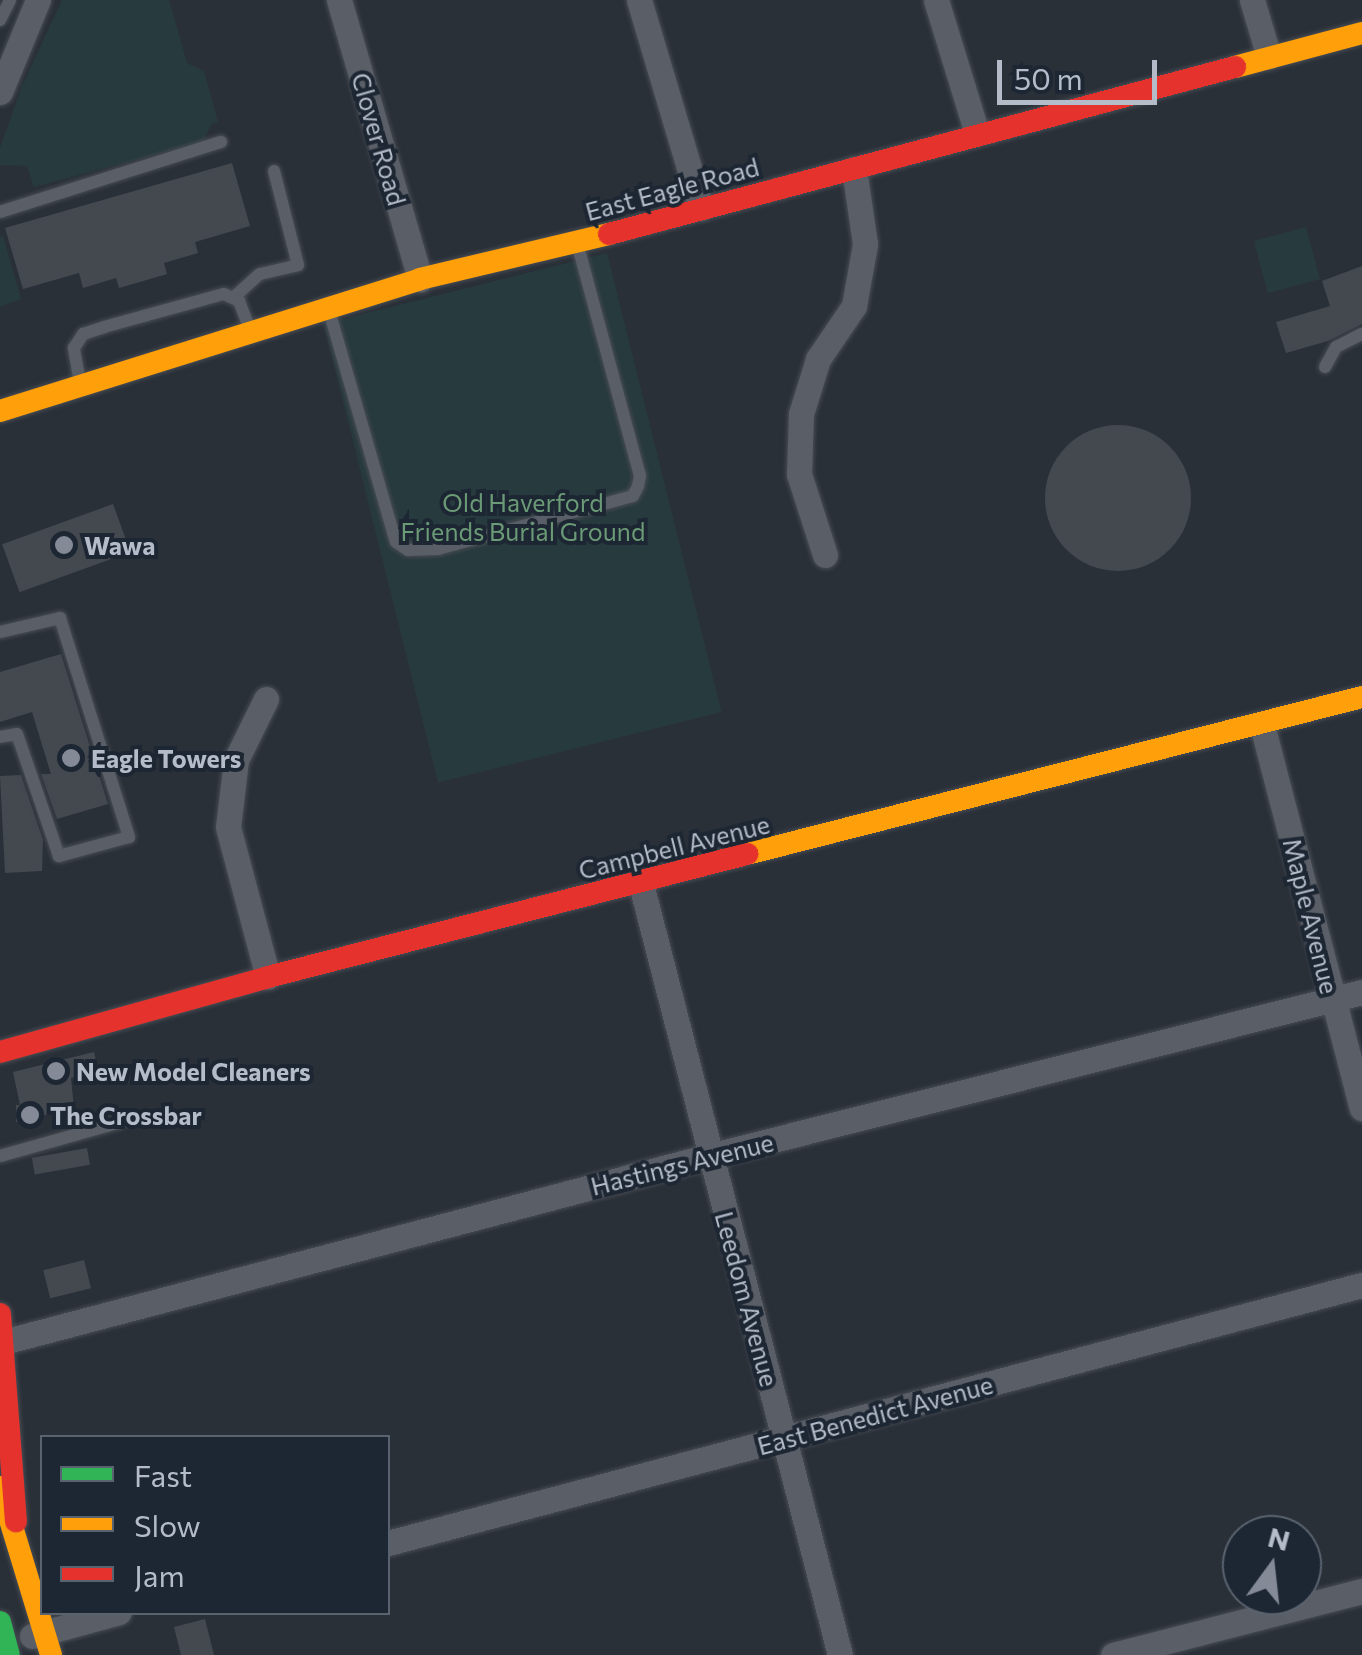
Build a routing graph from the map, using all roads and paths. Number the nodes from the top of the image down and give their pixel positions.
1 (10, 0) edge
2 (38, 0) edge
3 (339, 0) edge
4 (638, 0) edge
5 (936, 0) edge
6 (1252, 0) edge
7 (0, 20) edge
8 (1362, 33) edge
9 (1269, 57) junction
10 (0, 92) edge
11 (977, 132) junction
12 (221, 142) dead end
13 (854, 169) junction
14 (274, 171) dead end
15 (701, 208) junction
16 (0, 212) edge
17 (577, 243) junction
18 (420, 278) junction
19 (234, 298) junction
20 (328, 308) junction
21 (251, 332) junction
22 (1362, 334) edge
23 (1325, 367) dead end
24 (81, 385) junction
25 (0, 410) edge
26 (825, 556) dead end
27 (0, 632) edge
28 (1362, 697) edge
29 (266, 698) dead end
30 (1262, 725) junction
31 (0, 737) edge
32 (641, 884) junction
33 (268, 977) junction
34 (1362, 992) edge
35 (1333, 1000) junction
36 (0, 1052) edge
37 (1362, 1108) edge
38 (121, 1122) dead end
39 (0, 1156) edge
40 (709, 1156) junction
41 (1362, 1284) edge
42 (0, 1314) edge
43 (3, 1342) junction
44 (784, 1440) junction
45 (0, 1487) edge
46 (390, 1542) edge
47 (18, 1544) junction
48 (1362, 1591) edge
49 (112, 1615) edge
50 (4, 1642) edge
51 (48, 1644) edge
52 (840, 1655) edge
53 (1112, 1655) edge

1 - 7 lane
2 - 10 street
3 - 18 street, Clover Road
4 - 15 street
5 - 11 street
6 - 9 street
8 - 9 street, East Eagle Road
9 - 11 street, East Eagle Road
11 - 13 street, East Eagle Road
12 - 16 lane
13 - 15 street, East Eagle Road
13 - 26 street
14 - 19 lane
15 - 17 street, East Eagle Road
17 - 18 street, East Eagle Road
17 - 20 lane
18 - 20 street, East Eagle Road
19 - 21 lane
19 - 24 lane
20 - 21 street, East Eagle Road
21 - 24 street, East Eagle Road
22 - 23 lane
24 - 25 street, East Eagle Road
27 - 31 lane
28 - 30 street, Campbell Avenue
29 - 33 street
30 - 32 street, Campbell Avenue
30 - 35 street, Maple Avenue
32 - 33 street, Campbell Avenue
32 - 40 street, Leedom Avenue
33 - 36 street, Campbell Avenue
34 - 35 street, Hastings Avenue
35 - 37 street, Maple Avenue
35 - 40 street, Hastings Avenue
38 - 39 lane
40 - 43 street, Hastings Avenue
40 - 44 street, Leedom Avenue
41 - 44 street, East Benedict Avenue
42 - 43 street
43 - 47 street
44 - 46 street, East Benedict Avenue
44 - 52 street, Leedom Avenue
45 - 47 street
47 - 51 street
48 - 53 street
49 - 51 street
50 - 51 street

